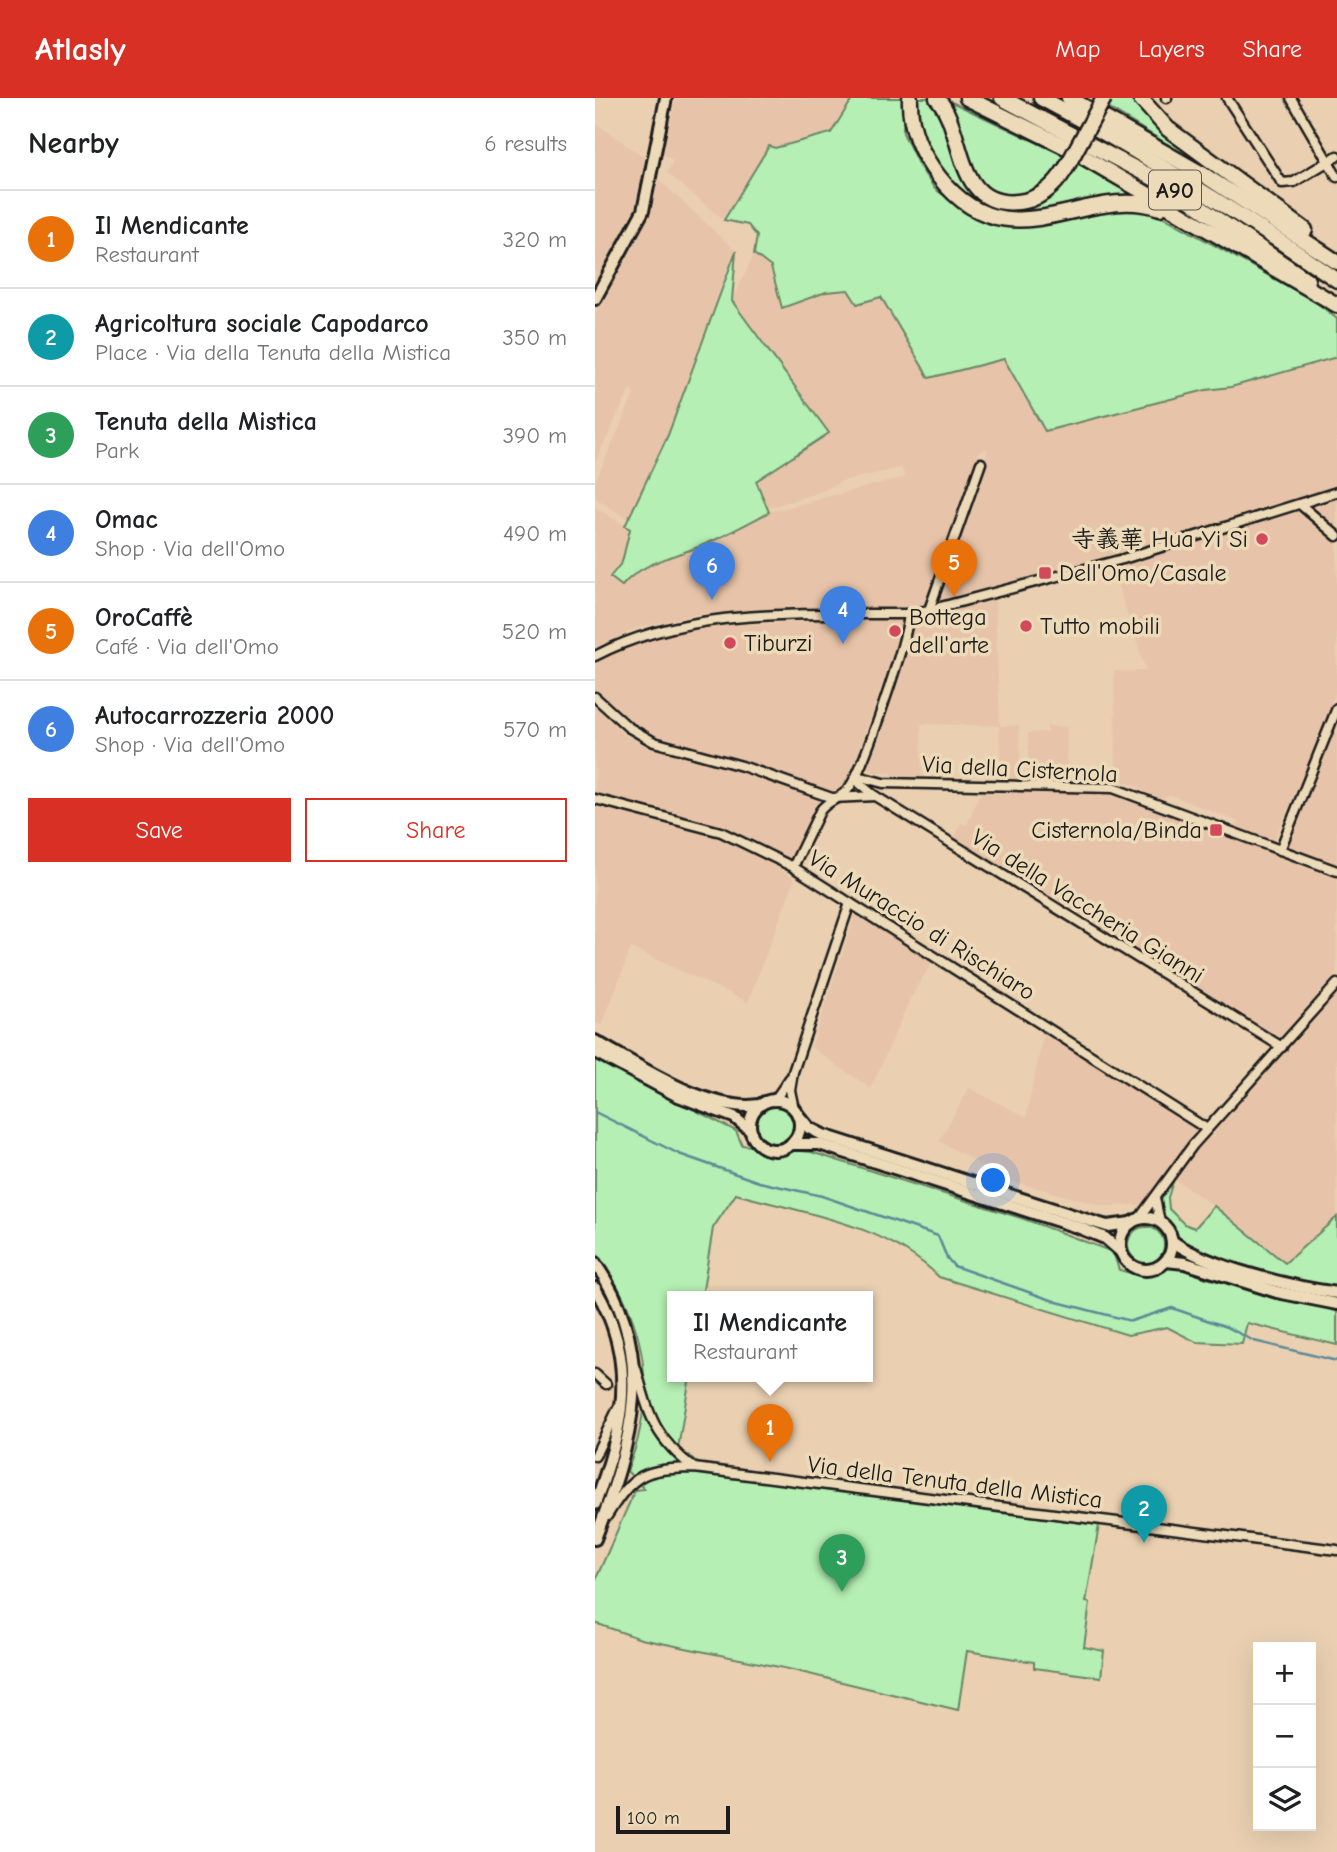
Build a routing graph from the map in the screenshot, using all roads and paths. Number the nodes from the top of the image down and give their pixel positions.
1 (666, 98) edge
2 (910, 98) edge
3 (937, 98) edge
4 (967, 98) edge
5 (1002, 98) edge
6 (1041, 98) edge
7 (1069, 98) edge
8 (1104, 98) edge
9 (1140, 98) edge
10 (1227, 98) edge
11 (1291, 98) edge
12 (1337, 156) edge
13 (1328, 161) junction
14 (1337, 177) edge
15 (1198, 224) junction
16 (1337, 260) edge
17 (1337, 280) edge
18 (595, 299) edge
19 (1337, 303) edge
20 (981, 463) dead end
21 (1337, 492) edge
22 (1301, 505) junction
23 (1337, 536) edge
24 (929, 610) junction
25 (909, 614) junction
26 (595, 656) edge
27 (595, 697) edge
28 (1337, 708) edge
29 (857, 775) junction
30 (880, 782) junction
31 (875, 796) junction
32 (832, 798) junction
33 (595, 799) edge
34 (1280, 850) junction
35 (793, 867) junction
36 (1337, 872) edge
37 (850, 903) junction
38 (1337, 984) edge
39 (595, 1041) edge
40 (1282, 1047) junction
41 (595, 1052) edge
42 (793, 1072) junction
43 (774, 1101) junction
44 (760, 1105) junction
45 (796, 1112) junction
46 (1207, 1129) junction
47 (751, 1131) junction
48 (792, 1144) junction
49 (1155, 1198) junction
50 (1134, 1221) junction
51 (1160, 1223) junction
52 (1171, 1241) junction
53 (1120, 1251) junction
54 (1166, 1261) junction
55 (595, 1263) edge
56 (595, 1288) edge
57 (1337, 1293) edge
58 (1337, 1304) edge
59 (634, 1362) junction
60 (595, 1374) edge
61 (606, 1384) dead end
62 (622, 1399) junction
63 (595, 1456) edge
64 (694, 1468) junction
65 (595, 1504) edge
66 (597, 1535) edge
67 (1337, 1550) edge

1 - 18 main road
2 - 15 highway
3 - 8 highway, bridge
4 - 15 highway
5 - 19 highway, A90
6 - 17 highway, A90
7 - 16 highway
9 - 16 highway
10 - 13 street
11 - 13 street
12 - 13 street
13 - 14 street
15 - 19 highway
20 - 24 street
21 - 22 street
22 - 23 street
22 - 24 street
24 - 25 street
25 - 26 street
25 - 29 street
27 - 32 street
28 - 34 street
29 - 30 street, Via della Cisternola
29 - 31 street, Via della Vaccheria Gianni
29 - 32 street
30 - 31 street
30 - 34 street, Via della Cisternola
31 - 32 street
31 - 40 street, Via della Vaccheria Gianni
32 - 35 street
33 - 35 street, Via Muraccio di Rischiaro
34 - 36 street, Via della Cisternola
35 - 37 street, Via Muraccio di Rischiaro
37 - 42 street
37 - 46 street, Via Muraccio di Rischiaro
38 - 40 street
39 - 44 main road
40 - 46 street
41 - 47 main road
42 - 43 street
42 - 45 street
43 - 44 main road
43 - 45 main road
44 - 47 main road
45 - 48 main road
45 - 50 main road
46 - 49 street
47 - 48 main road
48 - 53 main road
49 - 50 street
49 - 51 street
50 - 51 main road
50 - 53 main road
51 - 52 main road
52 - 54 main road
52 - 57 main road
53 - 54 main road
54 - 58 main road
55 - 59 main road
56 - 62 main road
59 - 64 street
59 - 66 main road
60 - 61 street
62 - 63 street
62 - 65 main road
64 - 66 street, Via della Tenuta della Mistica
64 - 67 street, Via della Tenuta della Mistica

